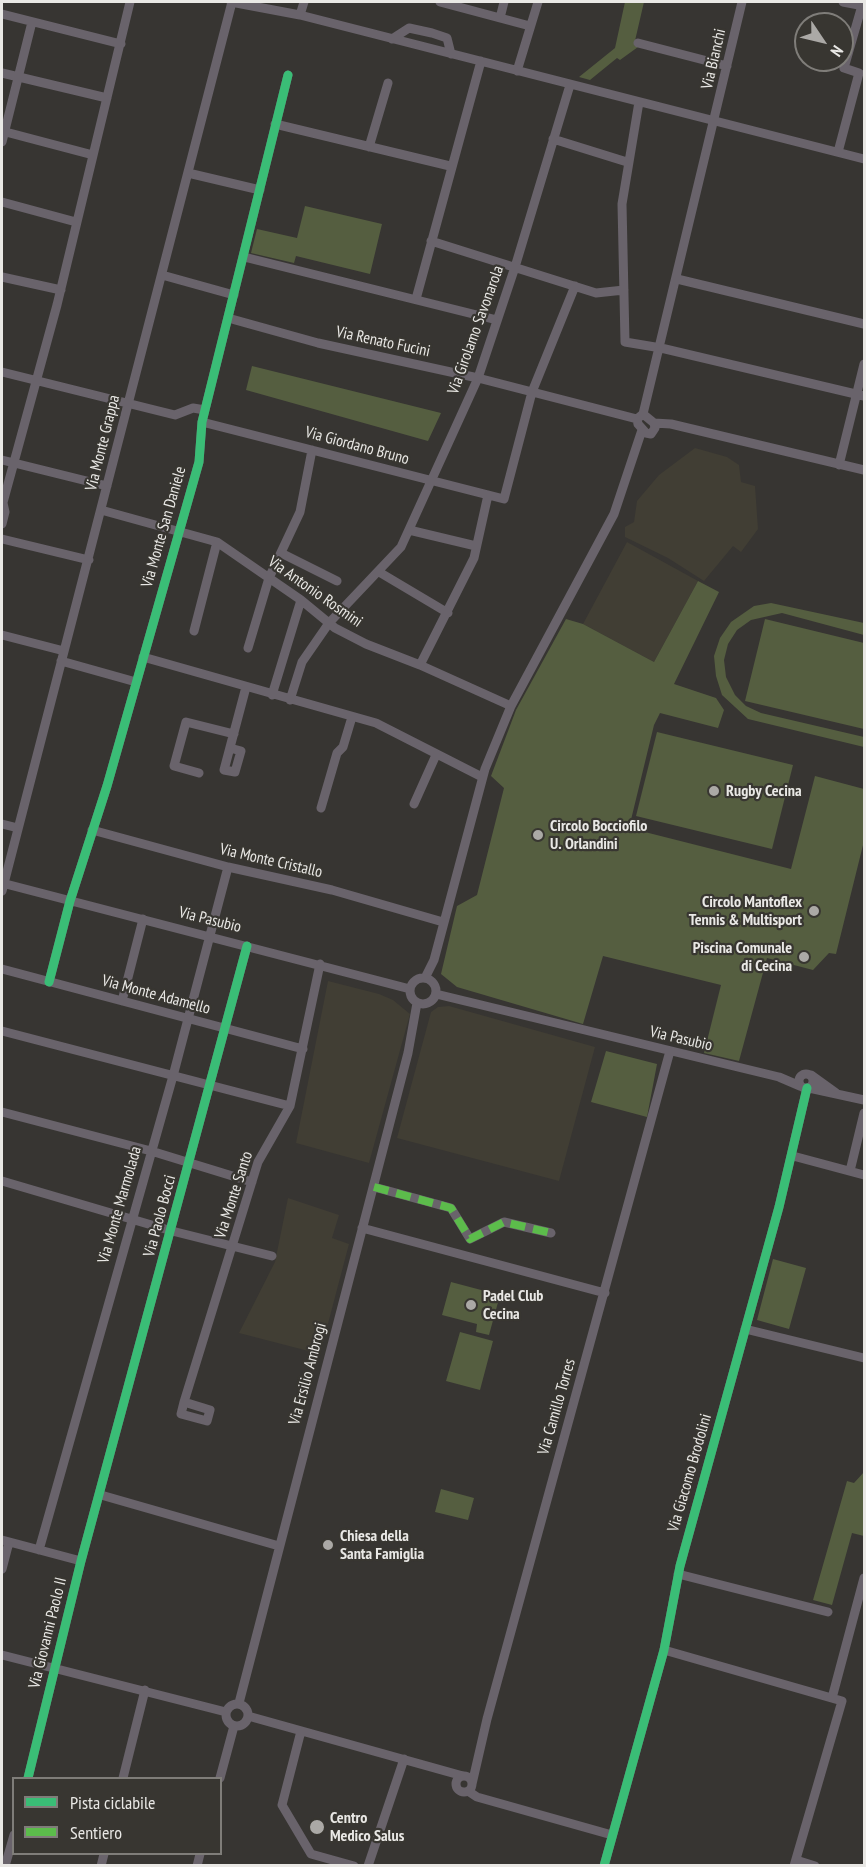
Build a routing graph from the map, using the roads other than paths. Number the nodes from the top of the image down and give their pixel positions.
1 (130, 2) edge
2 (232, 2) edge
3 (304, 2) edge
4 (445, 2) edge
5 (504, 2) edge
6 (538, 2) edge
7 (742, 2) edge
8 (843, 2) edge
9 (863, 4) edge
10 (2, 14) edge
11 (300, 15) junction
12 (500, 18) junction
13 (32, 22) junction
14 (530, 26) junction
15 (392, 39) junction
16 (121, 44) junction
17 (638, 44) dead end
18 (451, 54) junction
19 (481, 61) junction
20 (727, 66) junction
21 (517, 71) junction
22 (2, 73) edge
23 (288, 75) dead end
24 (18, 76) junction
25 (388, 83) dead end
26 (570, 85) junction
27 (107, 98) junction
28 (639, 102) junction
29 (714, 123) junction
30 (275, 124) junction
31 (3, 132) edge
32 (553, 139) junction
33 (2, 142) edge
34 (369, 147) junction
35 (838, 152) junction
36 (93, 155) junction
37 (864, 159) edge
38 (627, 162) junction
39 (450, 166) junction
40 (188, 173) junction
41 (260, 190) junction
42 (2, 202) edge
43 (76, 222) junction
44 (431, 241) junction
45 (244, 256) junction
46 (515, 267) junction
47 (162, 275) junction
48 (2, 276) edge
49 (677, 279) junction
50 (575, 286) junction
51 (58, 289) junction
52 (624, 290) junction
53 (234, 295) junction
54 (416, 299) junction
55 (228, 318) junction
56 (497, 320) junction
57 (864, 324) edge
58 (661, 348) junction
59 (864, 364) edge
60 (2, 372) edge
61 (478, 378) junction
62 (35, 381) junction
63 (532, 392) junction
64 (861, 396) edge
65 (128, 405) junction
66 (205, 410) junction
67 (640, 416) junction
68 (202, 422) junction
69 (654, 423) junction
70 (642, 430) junction
71 (312, 450) junction
72 (2, 460) edge
73 (13, 463) junction
74 (839, 465) junction
75 (864, 470) edge
76 (430, 481) junction
77 (107, 486) junction
78 (488, 495) junction
79 (2, 505) edge
80 (101, 510) junction
81 (2, 524) edge
82 (409, 530) junction
83 (177, 531) junction
84 (2, 539) edge
85 (217, 542) junction
86 (476, 546) junction
87 (281, 553) junction
88 (89, 560) junction
89 (379, 572) junction
90 (269, 578) junction
91 (337, 581) dead end
92 (301, 600) junction
93 (448, 613) junction
94 (329, 623) junction
95 (194, 631) dead end
96 (2, 635) edge
97 (248, 648) dead end
98 (64, 651) junction
99 (143, 657) junction
100 (61, 661) junction
101 (420, 665) junction
102 (136, 682) junction
103 (246, 687) junction
104 (272, 695) junction
105 (290, 700) junction
106 (511, 706) junction
107 (352, 717) junction
108 (234, 734) junction
109 (230, 748) dead end
110 (436, 755) junction
111 (200, 773) dead end
112 (482, 777) junction
113 (414, 804) dead end
114 (321, 808) dead end
115 (2, 824) edge
116 (18, 828) junction
117 (92, 830) junction
118 (228, 867) junction
119 (2, 886) edge
120 (70, 901) junction
121 (143, 919) junction
122 (443, 922) junction
123 (210, 936) junction
124 (247, 946) junction
125 (320, 964) junction
126 (2, 969) edge
127 (425, 978) junction
128 (49, 982) junction
129 (410, 989) junction
130 (436, 994) junction
131 (122, 1001) junction
132 (421, 1004) junction
133 (189, 1019) junction
134 (226, 1029) junction
135 (2, 1031) edge
136 (303, 1049) junction
137 (670, 1052) junction
138 (806, 1075) junction
139 (173, 1076) junction
140 (779, 1077) junction
141 (211, 1086) junction
142 (806, 1087) junction
143 (836, 1092) junction
144 (864, 1100) edge
145 (290, 1106) junction
146 (2, 1112) edge
147 (864, 1113) edge
148 (151, 1151) junction
149 (793, 1156) junction
150 (190, 1164) junction
151 (850, 1171) junction
152 (864, 1175) edge
153 (2, 1181) edge
154 (252, 1182) junction
155 (374, 1187) junction
156 (132, 1219) junction
157 (362, 1228) junction
158 (172, 1231) junction
159 (551, 1233) dead end
160 (232, 1246) junction
161 (272, 1256) dead end
162 (604, 1293) junction
163 (745, 1329) junction
164 (864, 1358) edge
165 (184, 1402) dead end
166 (101, 1495) junction
167 (5, 1541) edge
168 (279, 1546) junction
169 (39, 1550) junction
170 (81, 1561) junction
171 (2, 1569) edge
172 (678, 1574) junction
173 (864, 1578) edge
174 (828, 1612) dead end
175 (664, 1650) junction
176 (2, 1655) edge
177 (55, 1668) junction
178 (146, 1690) junction
179 (837, 1699) junction
180 (239, 1703) junction
181 (226, 1712) junction
182 (248, 1716) junction
183 (234, 1726) junction
184 (301, 1731) junction
185 (404, 1759) junction
186 (431, 1767) junction
187 (28, 1777) edge
188 (124, 1777) edge
189 (221, 1777) edge
190 (469, 1780) junction
191 (612, 1835) junction
192 (12, 1841) edge
193 (795, 1863) edge
194 (5, 1866) edge
195 (354, 1866) edge
196 (368, 1866) edge
197 (604, 1866) edge
198 (815, 1866) edge

1 - 16 street
2 - 11 street
2 - 40 street, Via Monte Grappa
3 - 11 street
4 - 12 street
5 - 12 street
6 - 14 street
7 - 20 street, Via Bianchi
8 - 9 street
9 - 35 street
10 - 13 street
11 - 15 street
12 - 14 street
13 - 16 street
13 - 24 street
14 - 21 street
15 - 18 street
15 - 18 street
16 - 27 street
17 - 20 street
18 - 19 street
19 - 21 street
19 - 39 street
20 - 29 street, Via Bianchi
21 - 26 street
22 - 24 street
23 - 30 street, Via Monte San Daniele
24 - 27 street
24 - 31 street
25 - 34 street
26 - 28 street
26 - 32 street, Via Girolamo Savonarola
27 - 36 street
28 - 29 street
28 - 38 street
29 - 35 street
29 - 49 street, Via Bianchi
30 - 34 street
30 - 41 street, Via Monte San Daniele
31 - 33 street
31 - 36 street
32 - 38 street
32 - 46 street, Via Girolamo Savonarola
34 - 39 street
35 - 37 street
36 - 43 street
38 - 52 street
39 - 44 street
40 - 41 street
40 - 47 street, Via Monte Grappa
41 - 45 street, Via Monte San Daniele
42 - 43 street
43 - 51 street
44 - 46 street
44 - 54 street
45 - 53 street, Via Monte San Daniele
45 - 54 street
46 - 50 street
46 - 56 street, Via Girolamo Savonarola
47 - 53 street
47 - 65 street, Via Monte Grappa
48 - 51 street
49 - 57 street
49 - 58 street, Via Bianchi
50 - 52 street
50 - 63 street
51 - 62 street
52 - 58 street
53 - 55 street, Via Monte San Daniele
54 - 56 street
55 - 61 street, Via Renato Fucini
55 - 66 street, Via Monte San Daniele
56 - 61 street, Via Girolamo Savonarola
58 - 64 street
58 - 67 street, Via Bianchi
59 - 64 street
60 - 62 street
61 - 63 street, Via Renato Fucini
61 - 76 street, Via Girolamo Savonarola
62 - 65 street
62 - 73 street
63 - 67 street, Via Renato Fucini
63 - 78 street, Via Giordano Bruno
64 - 74 street
65 - 66 street
65 - 77 street, Via Monte Grappa
66 - 68 street, Via Monte San Daniele
67 - 69 street
67 - 70 street
68 - 71 street, Via Giordano Bruno
68 - 83 street, Via Monte San Daniele
69 - 70 street
69 - 74 street
70 - 106 street
71 - 76 street, Via Giordano Bruno
71 - 87 street
72 - 73 street
73 - 77 street
73 - 79 street
74 - 75 street
76 - 78 street, Via Giordano Bruno
76 - 82 street, Via Girolamo Savonarola
77 - 80 street, Via Monte Grappa
78 - 86 street
79 - 81 street
80 - 83 street, Via Antonio Rosmini
80 - 88 street, Via Monte Grappa
82 - 86 street
82 - 89 street, Via Girolamo Savonarola
83 - 85 street, Via Antonio Rosmini
83 - 99 street, Via Monte San Daniele
84 - 88 street
85 - 90 street, Via Antonio Rosmini
85 - 95 street
86 - 93 street
87 - 90 street
87 - 91 street
88 - 98 street, Via Monte Grappa
89 - 93 street
89 - 94 street, Via Girolamo Savonarola
90 - 92 street, Via Antonio Rosmini
90 - 97 street
92 - 94 street, Via Antonio Rosmini
92 - 104 street
93 - 101 street
94 - 101 street, Via Antonio Rosmini
94 - 105 street, Via Girolamo Savonarola
96 - 98 street
98 - 100 street, Via Monte Grappa
99 - 102 street, Via Monte San Daniele
99 - 103 street
100 - 102 street
100 - 116 street, Via Monte Grappa
101 - 106 street, Via Antonio Rosmini
102 - 117 street, Via Monte San Daniele
103 - 104 street
103 - 108 street
104 - 105 street
105 - 107 street
106 - 112 street
107 - 110 street
107 - 114 street
108 - 109 street
108 - 111 street
110 - 112 street
110 - 113 street
112 - 122 street
115 - 116 street
116 - 119 street, Via Monte Grappa
117 - 118 street, Via Monte Cristallo
117 - 120 street, Via Monte San Daniele
118 - 122 street, Via Monte Cristallo
118 - 123 street, Via Monte Marmolada
119 - 120 street, Via Pasubio
120 - 121 street, Via Pasubio
120 - 128 street, Via Monte San Daniele
121 - 123 street, Via Pasubio
121 - 131 street
122 - 127 street
123 - 124 street, Via Pasubio
123 - 133 street, Via Monte Marmolada
124 - 125 street, Via Pasubio
124 - 134 street, Via Paolo Bocci
125 - 129 street, Via Pasubio
125 - 136 street, Via Monte Santo
126 - 128 street, Via Monte Adamello
127 - 129 street
127 - 130 street
128 - 131 street, Via Monte Adamello
129 - 132 street
130 - 132 street
130 - 137 street, Via Pasubio
131 - 133 street, Via Monte Adamello
132 - 155 street, Via Ersilio Ambrogi
133 - 134 street, Via Monte Adamello
133 - 139 street, Via Monte Marmolada
134 - 136 street, Via Monte Adamello
134 - 141 street, Via Paolo Bocci
135 - 139 street
136 - 145 street, Via Monte Santo
137 - 140 street, Via Pasubio
137 - 162 street, Via Camillo Torres
138 - 140 street, Via Pasubio
138 - 142 street
138 - 143 street, Via Pasubio
139 - 141 street
139 - 148 street, Via Monte Marmolada
140 - 142 street, Via Pasubio
141 - 145 street
141 - 150 street, Via Paolo Bocci
142 - 143 street, Via Pasubio
142 - 149 street, Via Giacomo Brodolini
143 - 144 street, Via Pasubio
145 - 154 street, Via Monte Santo
146 - 148 street
147 - 151 street
148 - 150 street
148 - 156 street, Via Monte Marmolada
149 - 151 street
149 - 163 street, Via Giacomo Brodolini
150 - 154 street
150 - 158 street, Via Paolo Bocci
151 - 152 street
153 - 156 street
154 - 160 street, Via Monte Santo
155 - 157 street, Via Ersilio Ambrogi
155 - 159 street
156 - 158 street
156 - 169 street, Via Monte Marmolada
157 - 162 street
157 - 168 street, Via Ersilio Ambrogi
158 - 160 street
158 - 166 street, Via Paolo Bocci
160 - 161 street
160 - 165 street, Via Monte Santo
162 - 190 street, Via Camillo Torres
163 - 164 street
163 - 172 street, Via Giacomo Brodolini
166 - 168 street
166 - 170 street, Via Giovanni Paolo II
167 - 169 street
167 - 171 street
168 - 180 street, Via Ersilio Ambrogi
169 - 170 street
170 - 177 street, Via Giovanni Paolo II
172 - 174 street
172 - 175 street, Via Giacomo Brodolini
173 - 179 street
175 - 179 street
175 - 191 street, Via Giacomo Brodolini
176 - 177 street
177 - 178 street
177 - 187 street, Via Giovanni Paolo II
178 - 181 street
178 - 188 street
179 - 193 street
180 - 181 street
180 - 182 street
181 - 183 street
182 - 183 street
182 - 184 street
183 - 189 street
184 - 185 street
184 - 195 street
185 - 186 street
185 - 196 street
186 - 190 street
186 - 190 street
190 - 191 street
191 - 197 street, Via Giacomo Brodolini
192 - 194 street
193 - 198 street

